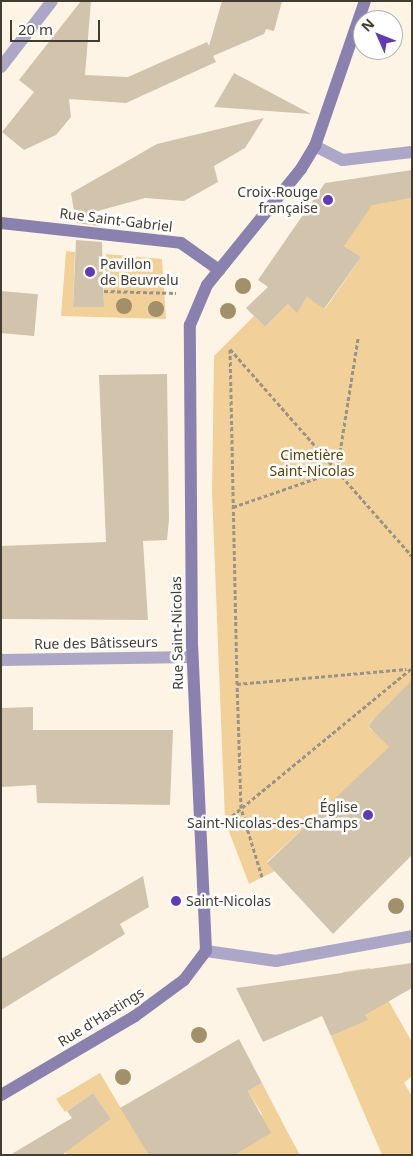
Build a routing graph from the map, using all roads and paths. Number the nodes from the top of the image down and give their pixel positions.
1 (52, 1) edge
2 (365, 1) edge
3 (3, 61) edge
4 (315, 146) junction
5 (412, 152) edge
6 (1, 223) edge
7 (219, 270) junction
8 (104, 291) dead end
9 (176, 293) dead end
10 (358, 338) dead end
11 (337, 471) junction
12 (233, 507) junction
13 (412, 556) edge
14 (192, 657) junction
15 (1, 660) edge
16 (412, 668) edge
17 (406, 669) junction
18 (236, 684) junction
19 (241, 808) junction
20 (222, 825) dead end
21 (262, 877) dead end
22 (412, 936) edge
23 (206, 951) junction
24 (1, 1095) edge

1 - 3 street
2 - 4 street, Rue Saint-Nicolas
4 - 5 street
4 - 7 street, Rue Saint-Nicolas
6 - 7 street, Rue Saint-Gabriel
7 - 14 street, Rue Saint-Nicolas
8 - 9 path
10 - 11 path
11 - 12 path
11 - 12 path
11 - 13 path
12 - 18 path
14 - 15 street, Rue des Bâtisseurs
14 - 23 street, Rue Saint-Nicolas
16 - 17 path
17 - 18 path
17 - 19 path
18 - 19 path
19 - 20 path
19 - 21 path
22 - 23 street
23 - 24 street, Rue d'Hastings

